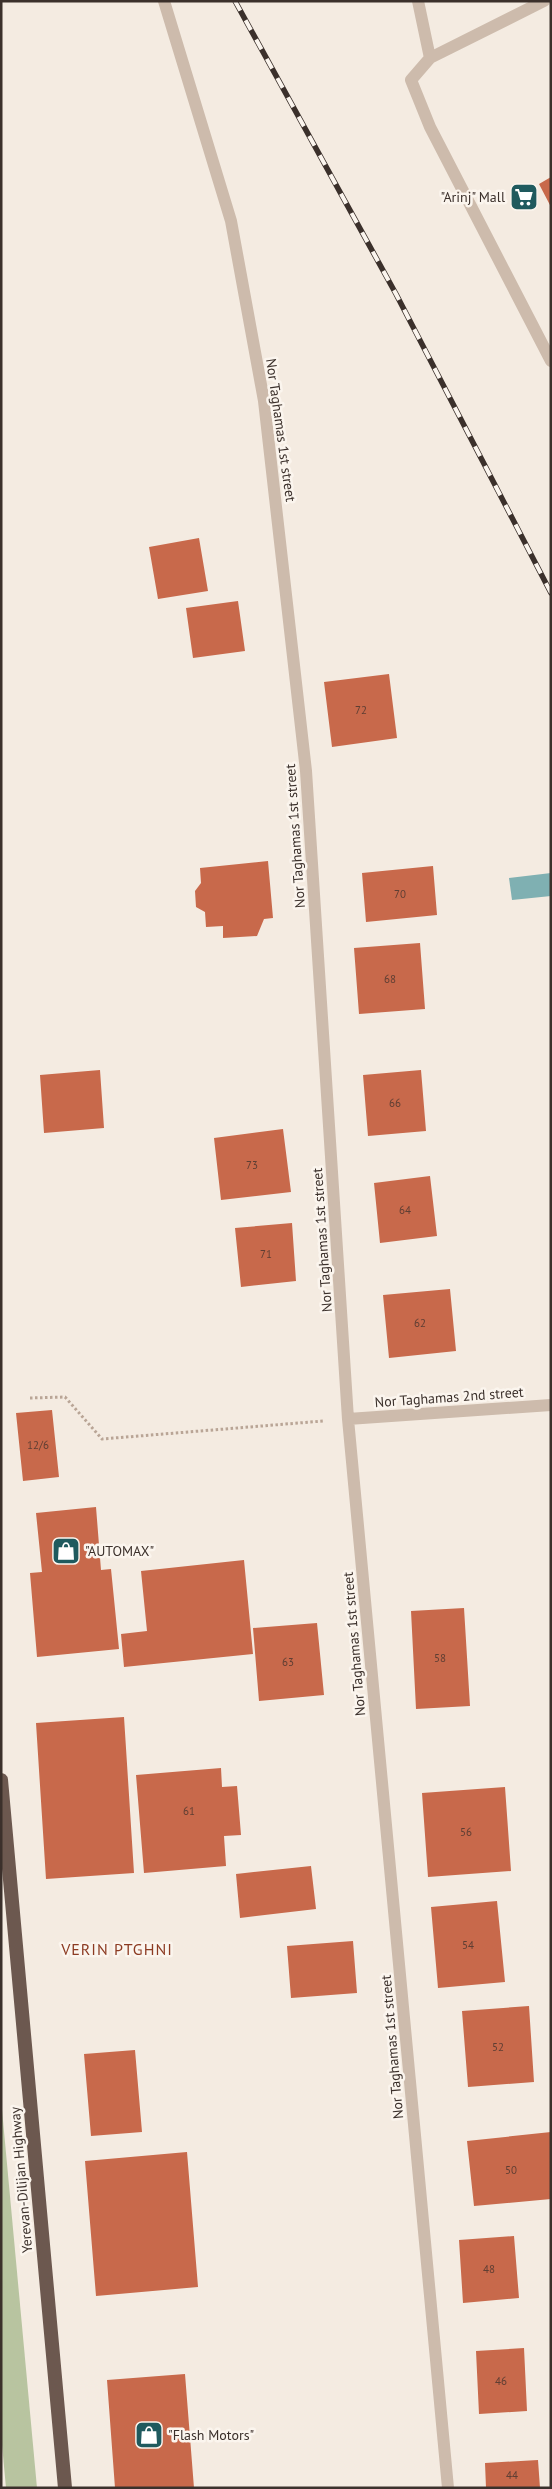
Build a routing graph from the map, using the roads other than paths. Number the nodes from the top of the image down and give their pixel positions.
1 (164, 1) edge
2 (418, 1) edge
3 (544, 1) edge
4 (430, 58) junction
5 (551, 361) edge
6 (551, 1406) edge
7 (348, 1419) junction
8 (1, 1780) edge
9 (65, 2488) edge
10 (448, 2488) edge

1 - 7 street, Nor Taghamas 1st street
2 - 4 street
3 - 4 street
4 - 5 street
6 - 7 street, Nor Taghamas 2nd street
7 - 10 street, Nor Taghamas 1st street
8 - 9 highway, Yerevan-Dilijan Highway

